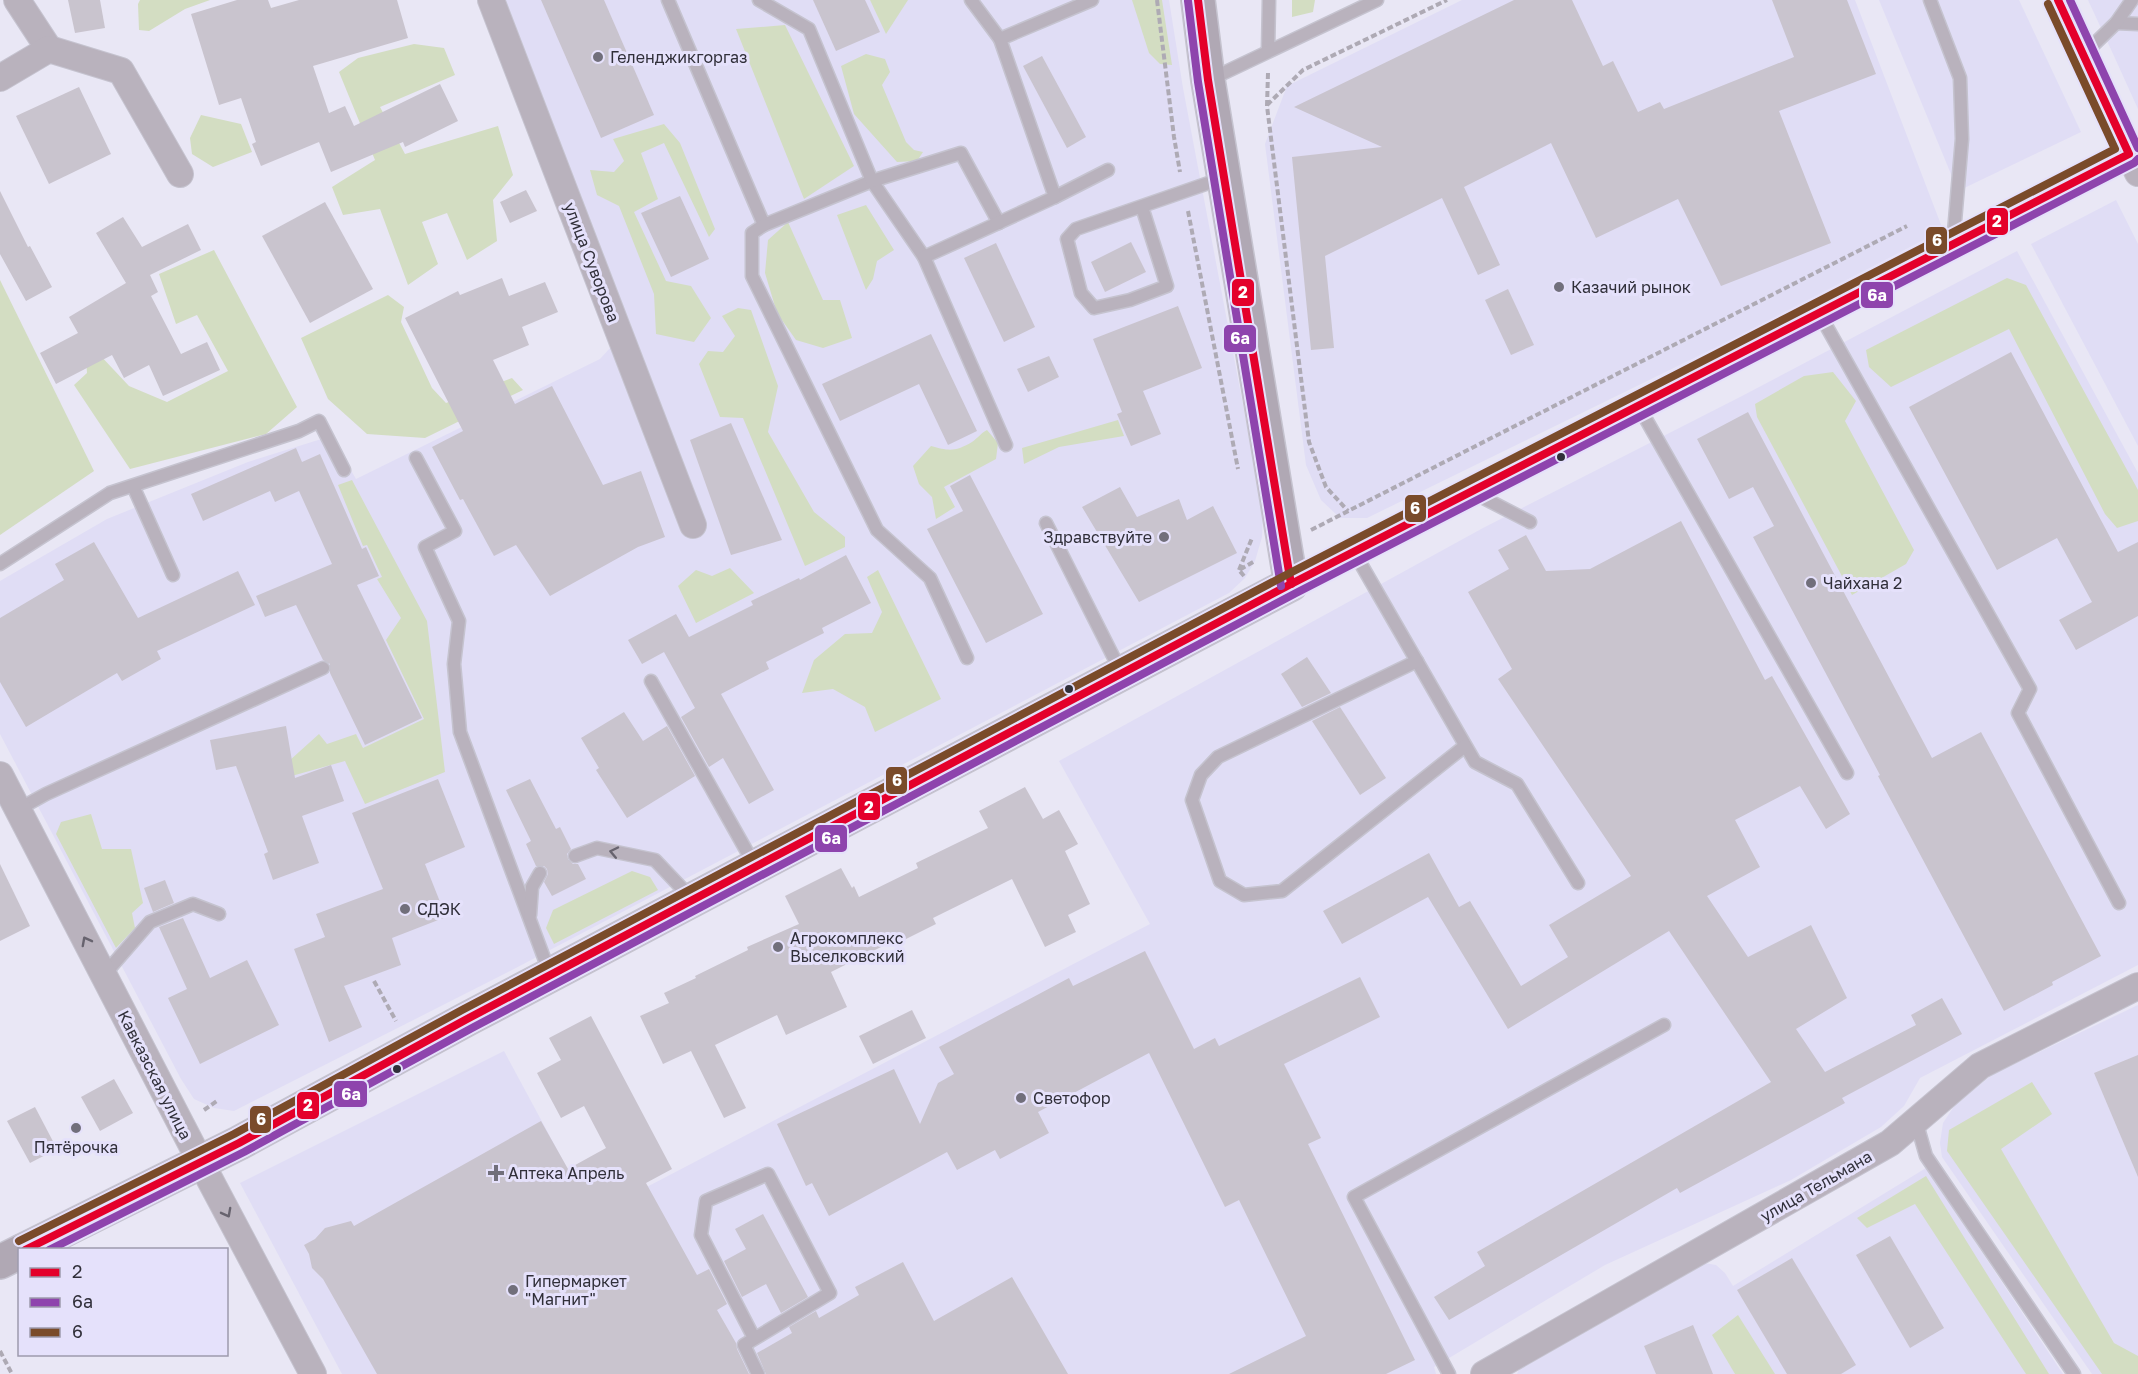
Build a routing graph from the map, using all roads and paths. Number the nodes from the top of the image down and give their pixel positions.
1 (17, 0) edge
2 (491, 0) edge
3 (668, 0) edge
4 (759, 0) edge
5 (971, 0) edge
6 (1092, 0) edge
7 (1157, 0) edge
8 (1198, 0) edge
9 (1269, 0) edge
10 (1377, 0) edge
11 (1447, 0) edge
12 (1930, 0) edge
13 (2058, 0) edge
14 (2132, 0) edge
15 (2116, 23) junction
16 (2138, 24) edge
17 (1000, 39) junction
18 (49, 49) junction
19 (1268, 51) junction
20 (2083, 54) junction
21 (0, 78) edge
22 (1208, 80) junction
23 (1267, 106) junction
24 (2133, 164) edge
25 (1108, 170) dead end
26 (180, 174) dead end
27 (1224, 178) junction
28 (872, 181) junction
29 (1182, 183) dead end
30 (1055, 197) junction
31 (1142, 207) junction
32 (1187, 207) dead end
33 (999, 223) junction
34 (764, 225) junction
35 (1907, 226) dead end
36 (1953, 244) junction
37 (924, 257) junction
38 (1819, 313) junction
39 (1639, 407) junction
40 (1006, 446) dead end
41 (416, 458) dead end
42 (344, 470) dead end
43 (1238, 471) dead end
44 (133, 486) junction
45 (1471, 492) junction
46 (1348, 511) junction
47 (1530, 522) dead end
48 (1046, 523) dead end
49 (693, 525) dead end
50 (1252, 538) dead end
51 (1284, 543) junction
52 (1354, 552) junction
53 (0, 564) edge
54 (1239, 570) junction
55 (173, 575) dead end
56 (1291, 584) junction
57 (1263, 599) junction
58 (967, 658) dead end
59 (1417, 661) junction
60 (323, 668) dead end
61 (1121, 673) junction
62 (651, 681) dead end
63 (1465, 746) junction
64 (1847, 773) dead end
65 (0, 776) edge
66 (17, 810) junction
67 (575, 856) dead end
68 (756, 867) junction
69 (540, 873) dead end
70 (1578, 883) dead end
71 (693, 900) junction
72 (2119, 903) dead end
73 (219, 914) dead end
74 (530, 919) junction
75 (550, 975) junction
76 (103, 976) junction
77 (374, 981) dead end
78 (2138, 986) edge
79 (396, 1021) dead end
80 (1664, 1025) dead end
81 (1916, 1121) junction
82 (200, 1161) junction
83 (28, 1248) edge
84 (18, 1253) edge
85 (0, 1262) edge
86 (754, 1338) junction
87 (0, 1351) edge
88 (1494, 1372) edge
89 (12, 1374) edge
90 (313, 1374) edge
91 (758, 1374) edge
92 (1449, 1374) edge
93 (2074, 1374) edge

1 - 18 street
2 - 49 street, улица Суворова
3 - 34 lane
4 - 28 lane
5 - 17 lane
6 - 17 lane
7 - 29 path
8 - 22 main road
9 - 19 lane
10 - 19 lane
11 - 23 path
12 - 36 lane
13 - 20 street
14 - 15 lane
15 - 16 lane
15 - 20 lane
17 - 30 lane
18 - 21 street
18 - 26 street
19 - 22 lane
19 - 23 path
20 - 24 street
22 - 27 main road
23 - 46 path
24 - 36 street
25 - 30 lane
27 - 31 lane
27 - 51 main road
28 - 33 lane
28 - 34 lane
28 - 37 lane
30 - 33 lane
31 - 31 lane
32 - 43 path
33 - 37 lane
34 - 58 lane
35 - 46 path
36 - 38 street
37 - 40 lane
38 - 39 street
38 - 72 lane
39 - 45 street
39 - 64 lane
41 - 74 lane
42 - 44 lane
44 - 53 lane
44 - 55 lane
45 - 47 lane
45 - 52 street
46 - 51 path
48 - 61 lane
50 - 54 path
51 - 54 path
51 - 56 main road
52 - 56 street
52 - 59 lane
54 - 57 path
56 - 57 main road
57 - 61 main road
59 - 63 lane
59 - 63 lane
60 - 66 lane
61 - 68 main road
62 - 68 lane
63 - 70 lane
65 - 66 street, Кавказская улица
76 -> 66 street, Кавказская улица
71 -> 67 lane
68 - 71 main road
69 - 74 lane
71 - 75 main road
73 - 76 lane
74 - 75 lane
75 - 82 main road
76 - 82 street, Кавказская улица
77 - 79 path
78 - 81 street, улица Тельмана
80 - 92 lane
81 - 88 street, улица Тельмана
81 - 93 lane
82 - 83 main road
82 -> 90 street, Кавказская улица
84 - 85 main road
86 - 86 lane
86 - 91 lane
87 - 89 path

